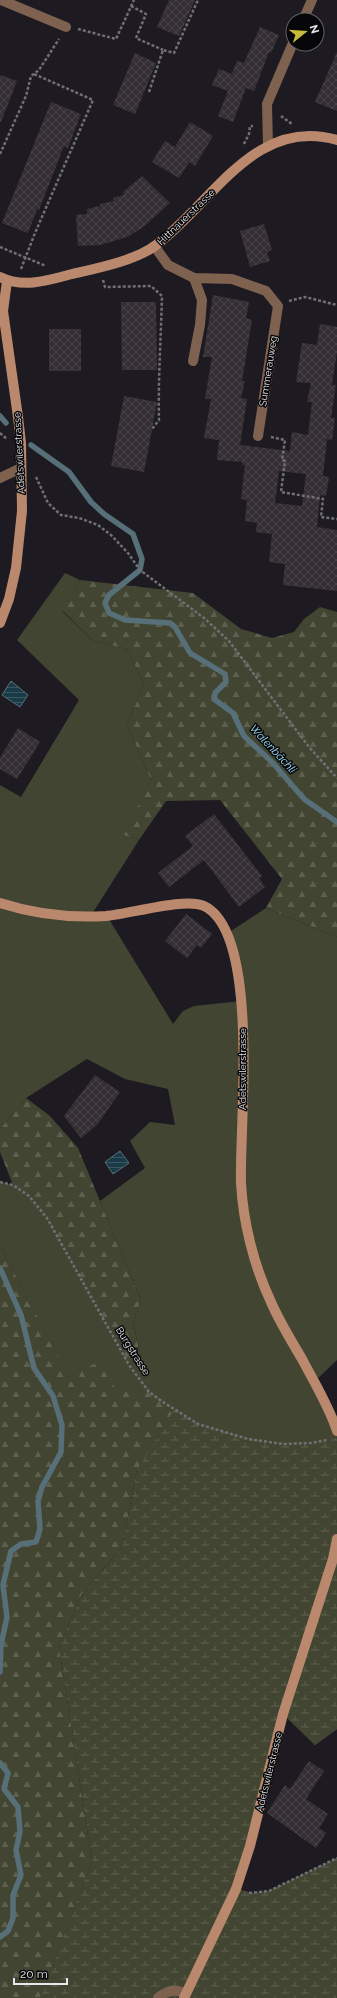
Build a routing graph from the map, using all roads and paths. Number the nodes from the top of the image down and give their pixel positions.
1 (1, 0) edge
2 (134, 0) edge
3 (198, 0) edge
4 (312, 0) edge
5 (131, 6) junction
6 (307, 12) edge
7 (66, 27) junction
8 (163, 50) junction
9 (289, 52) edge
10 (34, 74) junction
11 (148, 92) dead end
12 (268, 122) junction
13 (298, 125) dead end
14 (337, 140) edge
15 (268, 146) junction
16 (241, 147) dead end
17 (0, 154) edge
18 (0, 247) edge
19 (155, 247) junction
20 (26, 256) dead end
21 (51, 267) dead end
22 (99, 268) junction
23 (194, 278) junction
24 (4, 279) edge
25 (337, 305) edge
26 (278, 306) junction
27 (193, 361) dead end
28 (152, 429) dead end
29 (0, 433) edge
30 (258, 436) dead end
31 (269, 437) dead end
32 (4, 438) dead end
33 (22, 468) junction
34 (0, 478) edge
35 (39, 482) dead end
36 (337, 519) edge
37 (0, 623) edge
38 (337, 778) edge
39 (0, 903) edge
40 (0, 1182) edge
41 (334, 1435) edge
42 (337, 1539) edge
43 (337, 1858) edge
44 (236, 1889) junction
45 (185, 1995) edge
46 (158, 1998) edge

1 - 7 street
2 - 5 path
3 - 8 path
4 - 6 street
5 - 7 path
5 - 8 path
7 - 10 path
8 - 11 path
9 - 12 street
10 - 17 path
10 - 20 path
12 - 13 path
12 - 15 street
12 - 16 path
14 - 15 street, Hittnauerstrasse
15 - 19 street, Hittnauerstrasse
18 - 21 path
19 - 22 street, Hittnauerstrasse
19 - 23 street
22 - 24 street, Hittnauerstrasse
22 - 28 path
23 - 26 street
23 - 27 street
24 - 33 street, Adetswilerstrasse
25 - 26 path
26 - 30 street, Summerauweg
29 - 32 path
31 - 36 path
33 - 34 street
33 - 37 street, Adetswilerstrasse
35 - 38 path
39 - 41 street, Adetswilerstrasse
40 - 41 path, Burgstrasse
42 - 44 street, Adetswilerstrasse
43 - 44 path
44 - 45 street, Adetswilerstrasse
45 - 46 street

